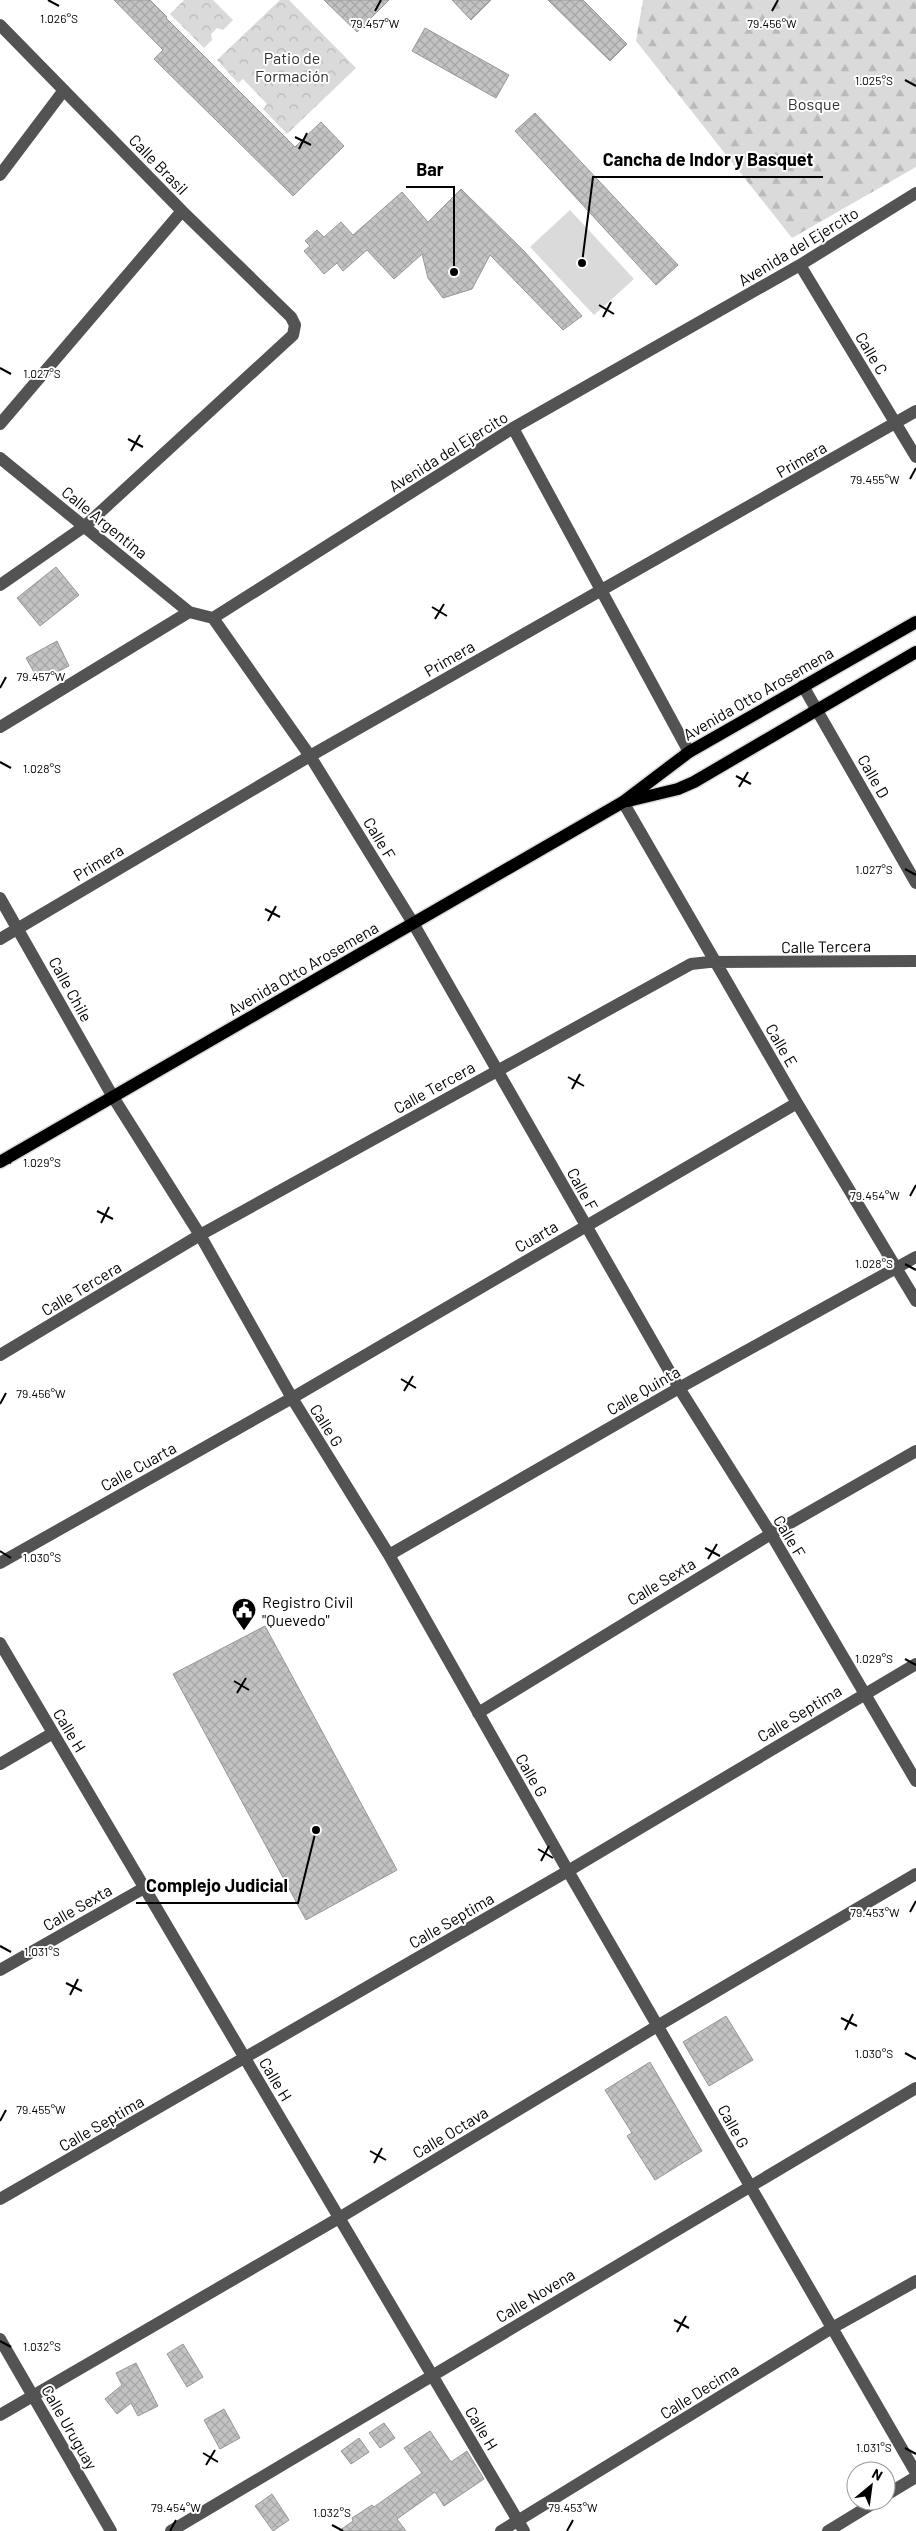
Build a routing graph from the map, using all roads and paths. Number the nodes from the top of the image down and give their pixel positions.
1 (0, 24) edge
2 (64, 90) junction
3 (0, 175) edge
4 (916, 193) edge
5 (182, 211) junction
6 (800, 265) junction
7 (916, 411) edge
8 (0, 424) edge
9 (896, 424) junction
10 (513, 428) junction
11 (916, 457) edge
12 (0, 458) edge
13 (85, 526) junction
14 (0, 586) edge
15 (601, 590) junction
16 (189, 612) junction
17 (213, 618) junction
18 (916, 622) edge
19 (916, 652) edge
20 (803, 686) junction
21 (817, 708) junction
22 (0, 727) edge
23 (690, 752) junction
24 (310, 756) junction
25 (623, 802) junction
26 (916, 883) edge
27 (0, 898) edge
28 (413, 923) junction
29 (18, 928) junction
30 (0, 938) edge
31 (916, 961) edge
32 (716, 963) junction
33 (498, 1070) junction
34 (113, 1097) junction
35 (797, 1102) junction
36 (0, 1162) edge
37 (585, 1226) junction
38 (200, 1235) junction
39 (916, 1256) edge
40 (896, 1268) junction
41 (916, 1301) edge
42 (0, 1355) edge
43 (679, 1388) junction
44 (292, 1398) junction
45 (916, 1451) edge
46 (771, 1534) junction
47 (388, 1554) junction
48 (0, 1562) edge
49 (0, 1643) edge
50 (916, 1664) edge
51 (863, 1693) junction
52 (478, 1713) junction
53 (53, 1733) junction
54 (0, 1764) edge
55 (916, 1781) edge
56 (568, 1871) junction
57 (916, 1874) edge
58 (144, 1888) junction
59 (0, 1970) edge
60 (659, 2025) junction
61 (245, 2058) junction
62 (916, 2088) edge
63 (749, 2187) junction
64 (0, 2200) edge
65 (339, 2218) junction
66 (916, 2281) edge
67 (832, 2328) junction
68 (0, 2339) edge
69 (432, 2376) junction
70 (33, 2395) junction
71 (0, 2415) edge
72 (916, 2475) edge
73 (896, 2488) edge
74 (861, 2511) edge
75 (521, 2526) edge
76 (111, 2531) edge
77 (171, 2531) edge
78 (502, 2531) edge
79 (828, 2531) edge

1 - 2 street, Calle Brasil
2 - 3 street
2 - 5 street, Calle Brasil
4 - 6 street, Avenida del Ejercito
5 - 8 street
5 - 13 street, Calle Brasil
6 - 9 street, Calle C
6 - 10 street, Avenida del Ejercito
7 - 9 street, Primera
9 - 11 street, Calle C
9 - 15 street, Primera
10 - 15 street
10 - 17 street, Avenida del Ejercito
12 - 13 street, Calle Argentina
13 - 14 street
13 - 16 street, Calle Argentina
15 - 23 street
15 - 24 street, Primera
16 - 17 street
16 - 22 street
17 - 24 street, Calle F
18 - 20 main road, Avenida Otto Arosemena
19 - 21 main road, Avenida Otto Arosemena
20 - 21 street, Calle D
20 - 23 main road, Avenida Otto Arosemena
21 - 25 main road, Avenida Otto Arosemena
21 - 26 street, Calle D
23 - 25 main road, Avenida Otto Arosemena
24 - 28 street, Calle F
24 - 29 street, Primera
25 - 28 main road, Avenida Otto Arosemena
25 - 32 street, Calle E
27 - 29 street, Calle Chile
28 - 33 street, Calle F
28 - 34 main road, Avenida Otto Arosemena
29 - 30 street, Primera
29 - 34 street, Calle Chile
31 - 32 street, Calle Tercera
32 - 33 street, Calle Tercera
32 - 35 street, Calle E
33 - 37 street, Calle F
33 - 38 street, Calle Tercera
34 - 36 main road, Avenida Otto Arosemena
34 - 38 street, Calle G
35 - 37 street, Cuarta
35 - 40 street, Calle E
37 - 43 street, Calle F
37 - 44 street, Cuarta
38 - 42 street, Calle Tercera
38 - 44 street, Calle G
39 - 40 street, Calle Quinta
40 - 41 street, Calle E
40 - 43 street, Calle Quinta
43 - 46 street, Calle F
43 - 47 street, Calle Quinta
44 - 47 street, Calle G
44 - 48 street, Calle Cuarta
45 - 46 street, Calle Sexta
46 - 51 street, Calle F
46 - 52 street, Calle Sexta
47 - 52 street, Calle G
49 - 53 street, Calle H
50 - 51 street, Calle Septima
51 - 55 street, Calle F
51 - 56 street, Calle Septima
52 - 56 street, Calle G
53 - 54 street
53 - 58 street, Calle H
56 - 60 street, Calle G
56 - 61 street, Calle Septima
57 - 60 street, Calle Octava
58 - 59 street, Calle Sexta
58 - 61 street, Calle H
60 - 63 street, Calle G
60 - 65 street, Calle Octava
61 - 64 street, Calle Septima
61 - 65 street, Calle H
62 - 63 street, Calle Novena
63 - 67 street, Calle G
63 - 69 street, Calle Novena
65 - 69 street, Calle H
65 - 70 street, Calle Octava
66 - 67 street, Calle Decima
67 - 72 street, Calle G
67 - 75 street, Calle Decima
68 - 70 street, Calle Uruguay
69 - 75 street, Calle H
69 - 77 street, Calle Novena
70 - 71 street, Calle Octava
70 - 76 street, Calle Uruguay
72 - 73 street
74 - 79 street
75 - 78 street, Calle Decima

